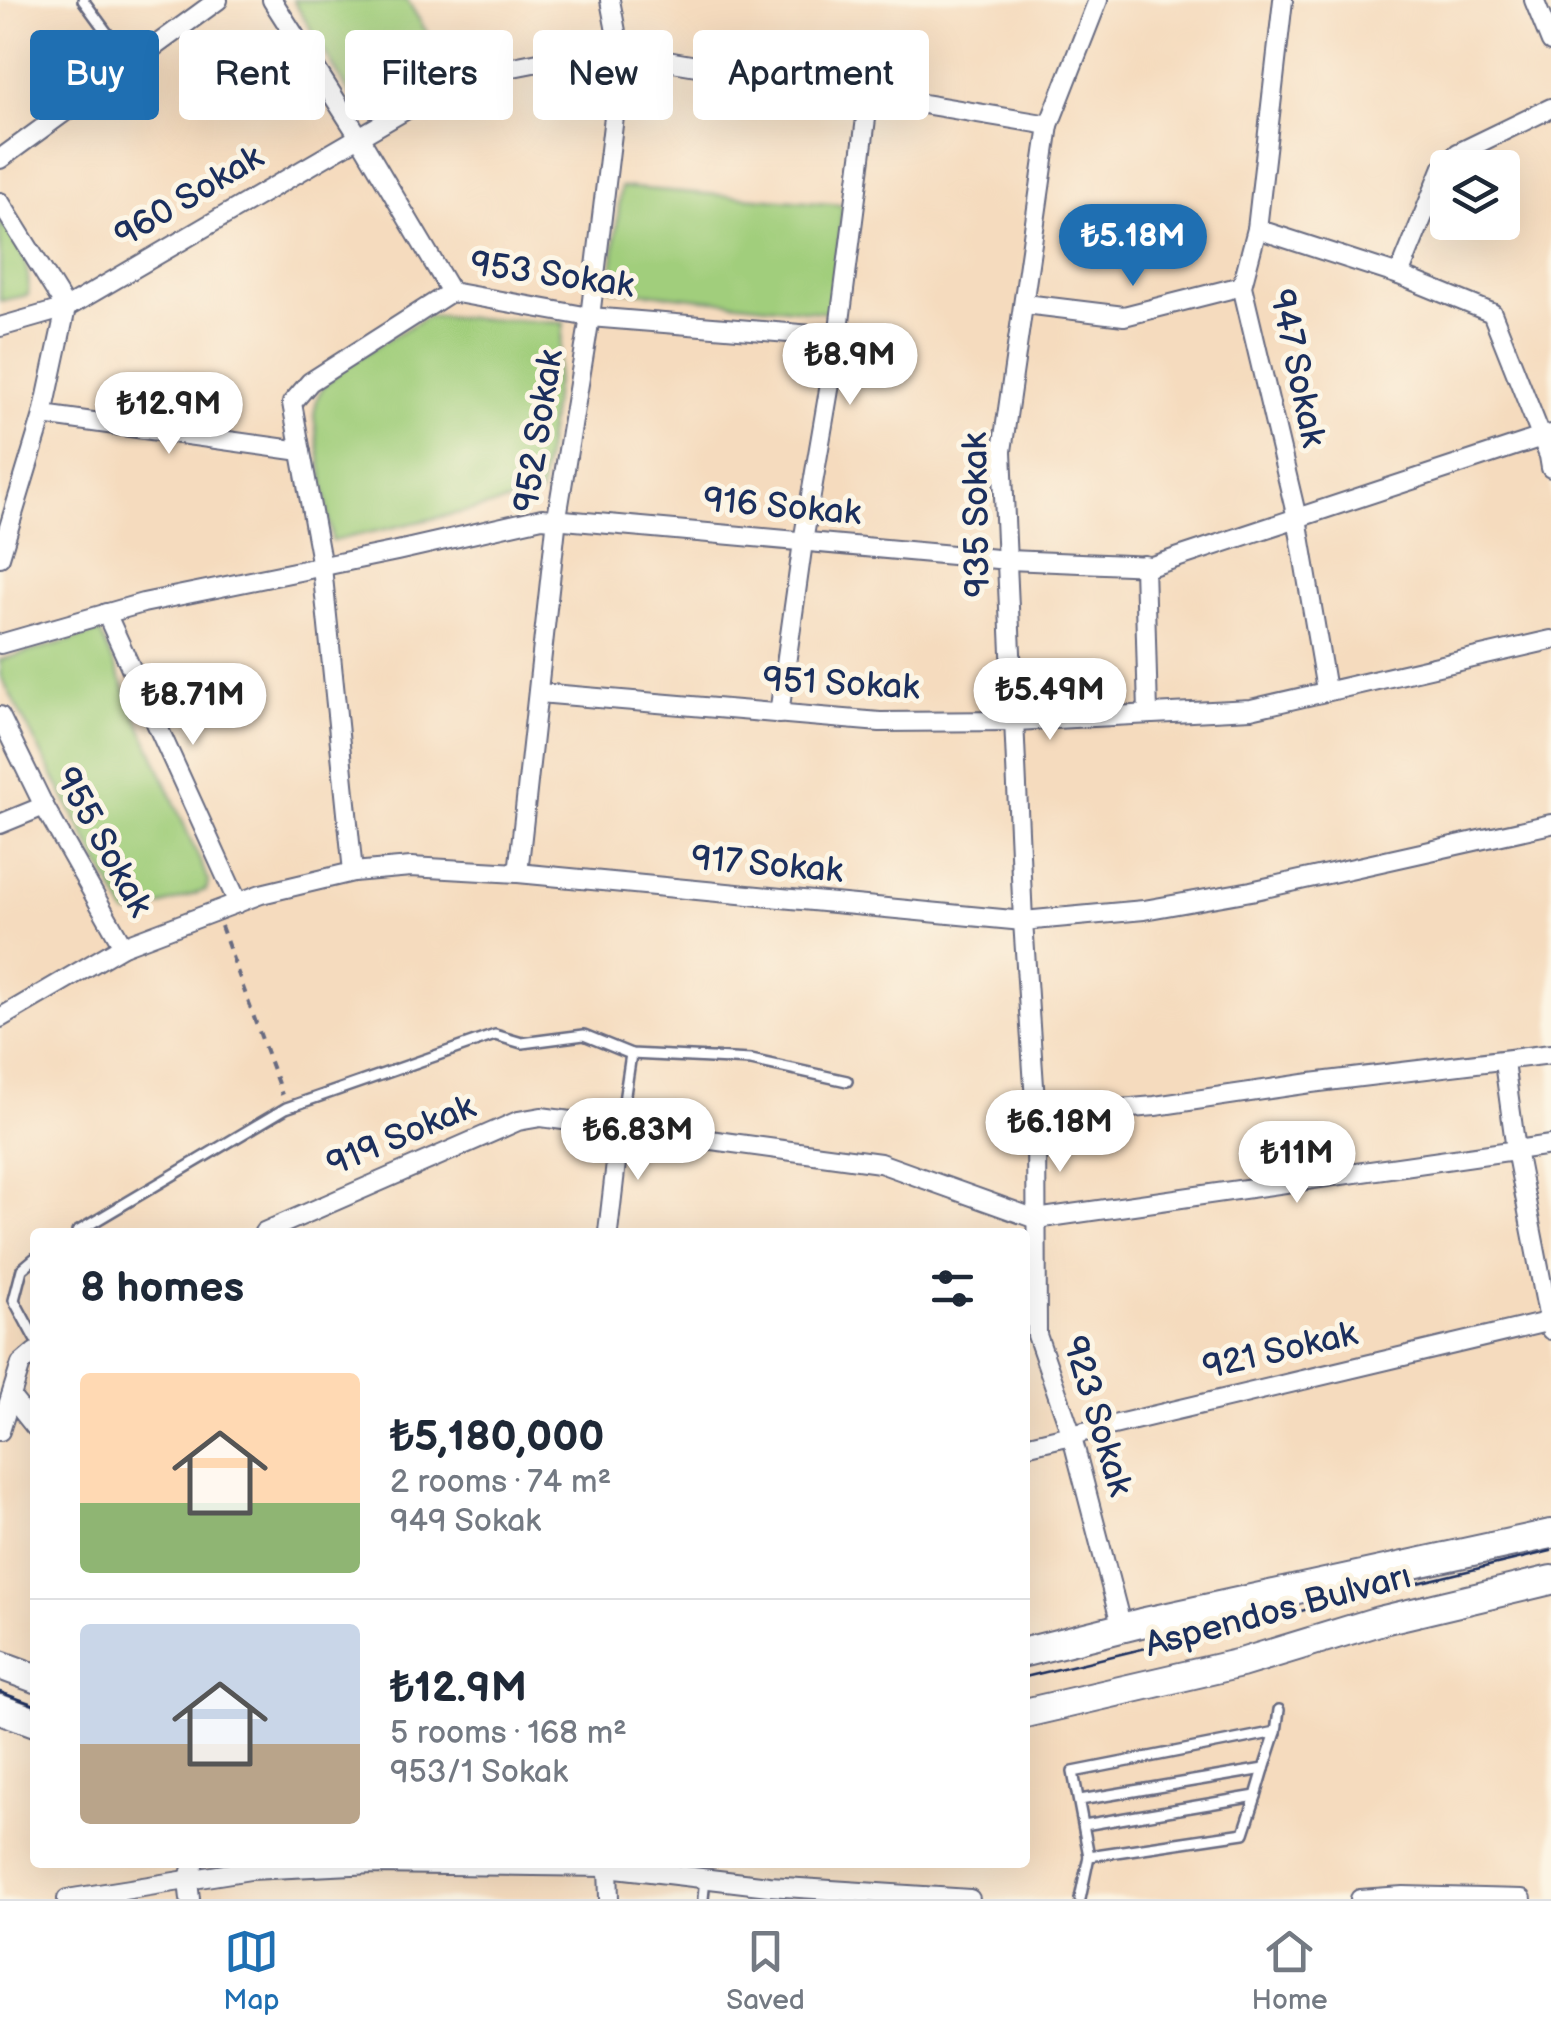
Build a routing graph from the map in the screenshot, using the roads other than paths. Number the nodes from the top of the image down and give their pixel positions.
1 (83, 0) edge
2 (218, 0) edge
3 (272, 0) edge
4 (610, 0) edge
5 (1098, 0) edge
6 (1283, 0) edge
7 (1534, 0) edge
8 (105, 30) edge
9 (616, 30) edge
10 (159, 42) edge
11 (1551, 42) edge
12 (533, 63) edge
13 (929, 105) edge
14 (1551, 108) edge
15 (52, 120) edge
16 (614, 120) edge
17 (866, 120) edge
18 (1049, 125) junction
19 (358, 135) junction
20 (0, 159) edge
21 (0, 202) edge
22 (1257, 229) junction
23 (1399, 275) junction
24 (1242, 286) junction
25 (451, 292) junction
26 (1025, 304) junction
27 (66, 308) junction
28 (590, 317) junction
29 (0, 326) edge
30 (838, 337) junction
31 (43, 416) junction
32 (1545, 436) edge
33 (301, 451) junction
34 (1551, 468) edge
35 (557, 517) junction
36 (6, 518) edge
37 (1297, 518) junction
38 (802, 542) junction
39 (0, 557) edge
40 (1008, 560) junction
41 (1144, 565) junction
42 (322, 567) junction
43 (106, 612) junction
44 (1551, 640) edge
45 (0, 644) edge
46 (1326, 690) junction
47 (539, 694) junction
48 (778, 714) junction
49 (1148, 714) junction
50 (0, 716) edge
51 (1015, 721) junction
52 (44, 806) junction
53 (0, 824) edge
54 (1551, 824) edge
55 (352, 872) junction
56 (518, 874) junction
57 (238, 904) junction
58 (1023, 921) junction
59 (123, 946) junction
60 (0, 1018) edge
61 (631, 1054) junction
62 (1551, 1054) edge
63 (1504, 1062) junction
64 (846, 1081) dead end
65 (1036, 1116) junction
66 (620, 1128) junction
67 (1551, 1145) edge
68 (1516, 1150) junction
69 (1036, 1220) junction
70 (84, 1228) edge
71 (273, 1228) edge
72 (608, 1228) edge
73 (30, 1262) edge
74 (1550, 1325) edge
75 (30, 1329) edge
76 (1031, 1335) edge
77 (30, 1357) edge
78 (10, 1397) junction
79 (30, 1421) edge
80 (0, 1431) edge
81 (1072, 1433) junction
82 (1030, 1445) edge
83 (1551, 1534) edge
84 (1551, 1580) edge
85 (1122, 1628) junction
86 (1030, 1651) edge
87 (0, 1665) edge
88 (30, 1676) edge
89 (0, 1709) edge
90 (1279, 1710) dead end
91 (1030, 1712) edge
92 (30, 1720) edge
93 (1276, 1732) junction
94 (1264, 1769) junction
95 (1256, 1796) junction
96 (1080, 1800) junction
97 (1084, 1825) junction
98 (1088, 1856) junction
99 (291, 1868) edge
100 (608, 1868) edge
101 (618, 1868) edge
102 (705, 1878) junction
103 (190, 1881) edge
104 (904, 1896) edge
105 (67, 1899) edge
106 (608, 1899) edge
107 (703, 1899) edge
108 (970, 1899) edge
109 (1080, 1899) edge
110 (1360, 1899) edge
111 (1522, 1899) edge

1 - 8 lane
2 - 10 street
3 - 19 street
4 - 9 street, 952 Sokak
5 - 18 street, 935 Sokak
6 - 22 street, 947 Sokak
7 - 11 street
12 - 19 street, 960 Sokak
13 - 18 street, 960 Sokak
14 - 23 street
15 - 20 street
16 - 28 street, 952 Sokak
17 - 30 street
18 - 26 street, 935 Sokak
19 - 25 street
19 - 27 street, 960 Sokak
21 - 27 street
22 - 23 street
22 - 24 street, 947 Sokak
23 - 32 street
24 - 26 street
24 - 37 street, 947 Sokak
25 - 28 street, 953 Sokak
25 - 33 street, 953 Sokak
26 - 40 street, 935 Sokak
27 - 29 street, 960 Sokak
27 - 31 street
28 - 30 street, 953 Sokak
28 - 35 street, 952 Sokak
30 - 38 street
31 - 33 street
31 - 36 street
32 - 34 street
32 - 37 street, 916 Sokak
33 - 42 street
35 - 38 street, 916 Sokak
35 - 42 street, 916 Sokak
35 - 47 street, 952 Sokak
36 - 39 street
37 - 41 street, 916 Sokak
37 - 46 street, 947 Sokak
38 - 40 street, 916 Sokak
38 - 48 street
40 - 41 street, 916 Sokak
40 - 51 street, 935 Sokak
41 - 49 street
42 - 43 street, 916 Sokak
42 - 55 street
43 - 45 street, 916 Sokak
43 - 57 street
44 - 46 street, 951 Sokak
46 - 49 street, 951 Sokak
47 - 48 street, 951 Sokak
47 - 56 street, 952 Sokak
48 - 51 street, 951 Sokak
49 - 51 street, 951 Sokak
50 - 52 street, 955 Sokak
51 - 58 street, 935 Sokak
52 - 53 street
52 - 59 street, 955 Sokak
54 - 58 street, 917 Sokak
55 - 56 street, 917 Sokak
55 - 57 street, 917 Sokak
56 - 58 street, 917 Sokak
57 - 59 street, 917 Sokak
58 - 65 street, 923 Sokak
59 - 60 street, 917 Sokak
61 - 64 lane
61 - 66 lane
61 - 70 lane
62 - 63 street
63 - 65 street
63 - 68 street
65 - 69 street, 923 Sokak
66 - 69 street, 919 Sokak
66 - 71 street, 919 Sokak
66 - 72 street
67 - 68 street
68 - 69 street
68 - 74 street
69 - 76 street, 923 Sokak
73 - 75 lane
74 - 81 street, 921 Sokak
76 - 81 street, 923 Sokak
77 - 78 street
78 - 79 street
78 - 80 street
81 - 82 street, 921 Sokak
81 - 85 street, 923 Sokak
83 - 85 main road, Aspendos Bulvarı
84 - 91 main road, Aspendos Bulvarı
85 - 86 main road, Aspendos Bulvarı
87 - 88 main road
89 - 92 main road
90 - 93 lane
93 - 94 lane
93 - 96 lane
94 - 95 lane
94 - 96 lane
95 - 97 lane
95 - 98 lane
96 - 97 lane
97 - 98 lane
98 - 109 lane
99 - 103 street
100 - 106 street
101 - 102 street
102 - 104 street
102 - 107 lane
103 - 105 street
104 - 108 street
110 - 111 street

